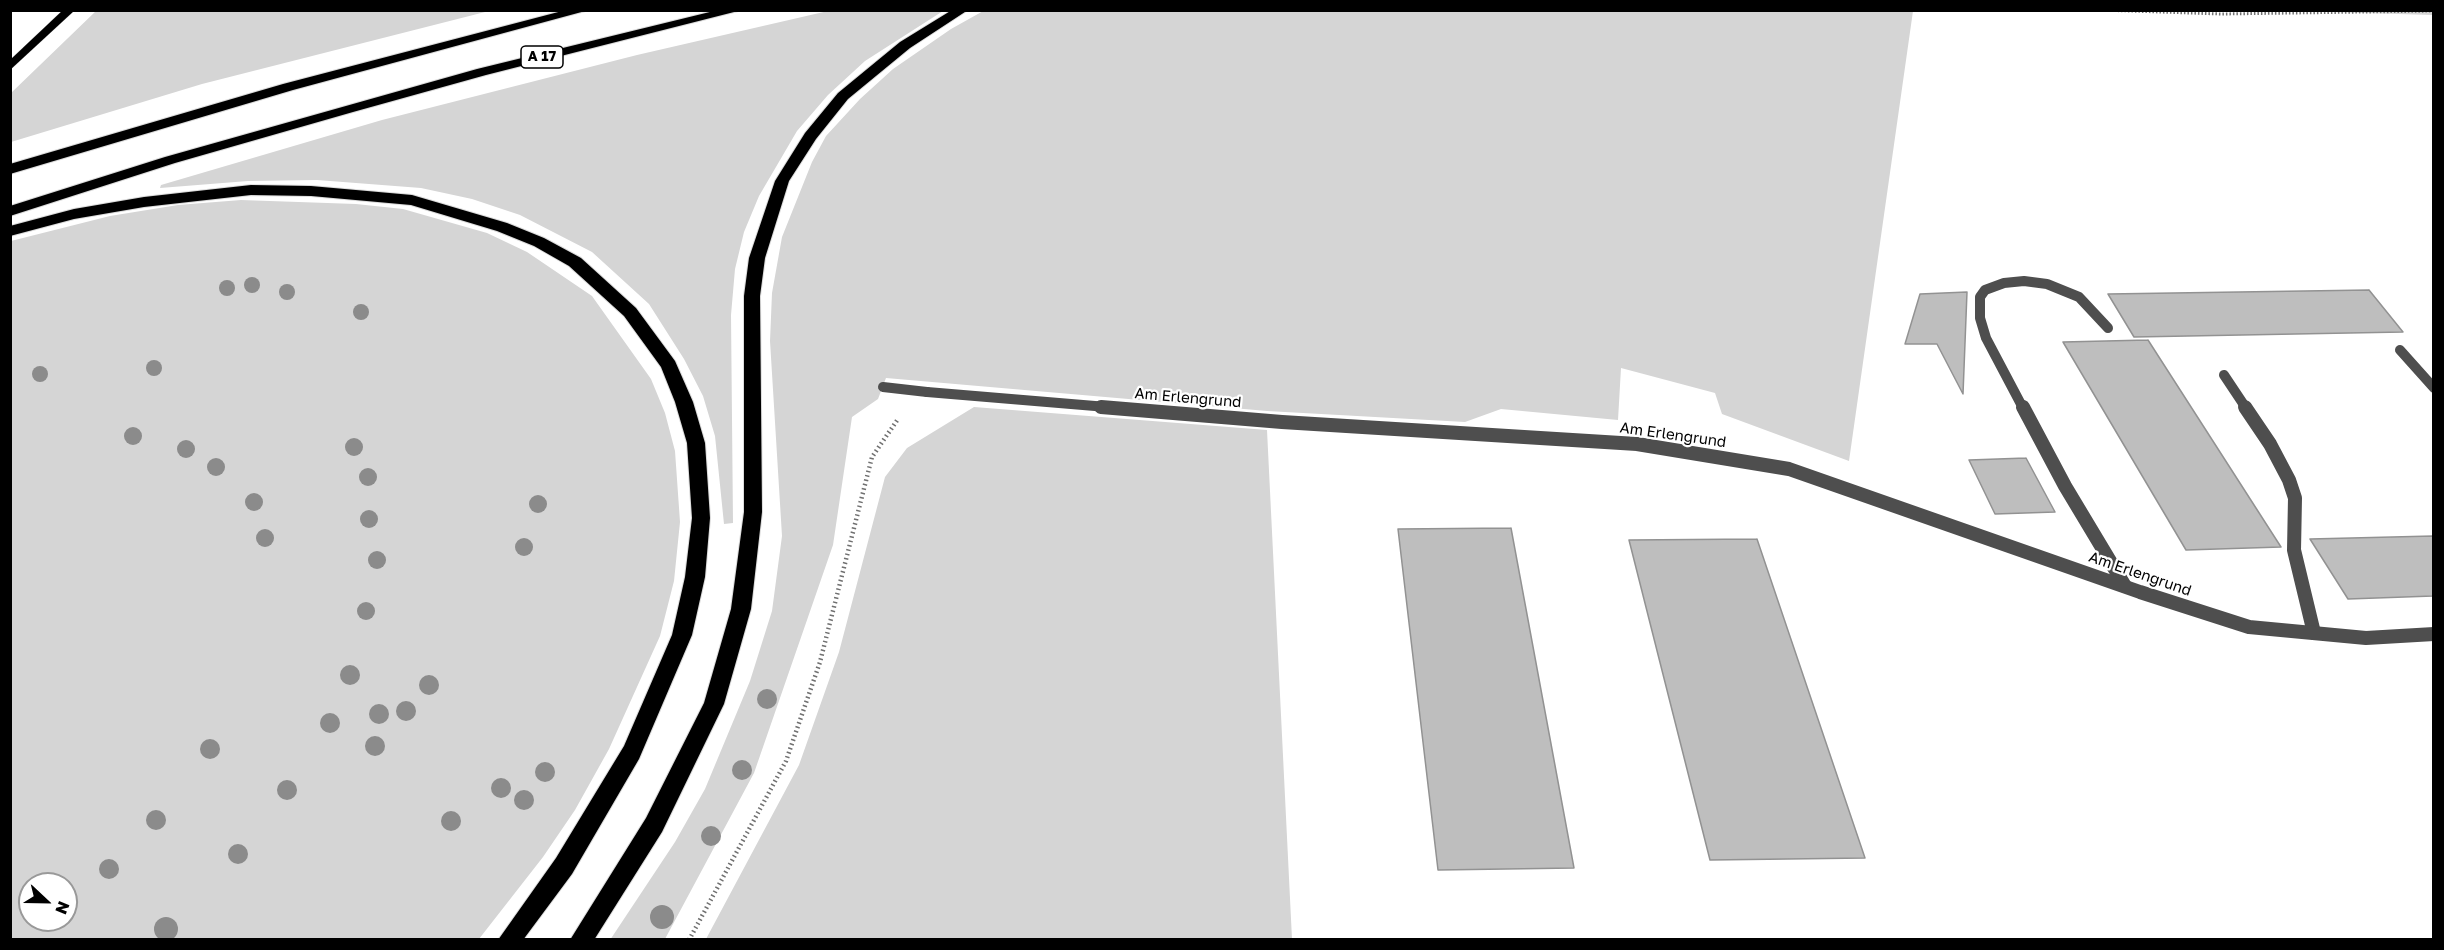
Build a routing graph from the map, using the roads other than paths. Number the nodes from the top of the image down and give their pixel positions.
1 (70, 10) edge
2 (583, 10) edge
3 (736, 10) edge
4 (962, 10) edge
5 (10, 67) edge
6 (10, 169) edge
7 (10, 211) edge
8 (10, 231) edge
9 (2109, 328) dead end
10 (2400, 350) dead end
11 (2224, 375) dead end
12 (883, 387) dead end
13 (2433, 388) edge
14 (2125, 586) junction
15 (2314, 633) junction
16 (2433, 634) edge
17 (509, 939) edge
18 (581, 939) edge

1 - 5 main road
2 - 6 highway, A 17
3 - 7 highway, A 17
4 - 18 highway
8 - 17 highway
9 - 14 street
10 - 13 street
11 - 15 street
12 - 14 street, Am Erlengrund
14 - 15 street, Am Erlengrund
15 - 16 street, Am Erlengrund

